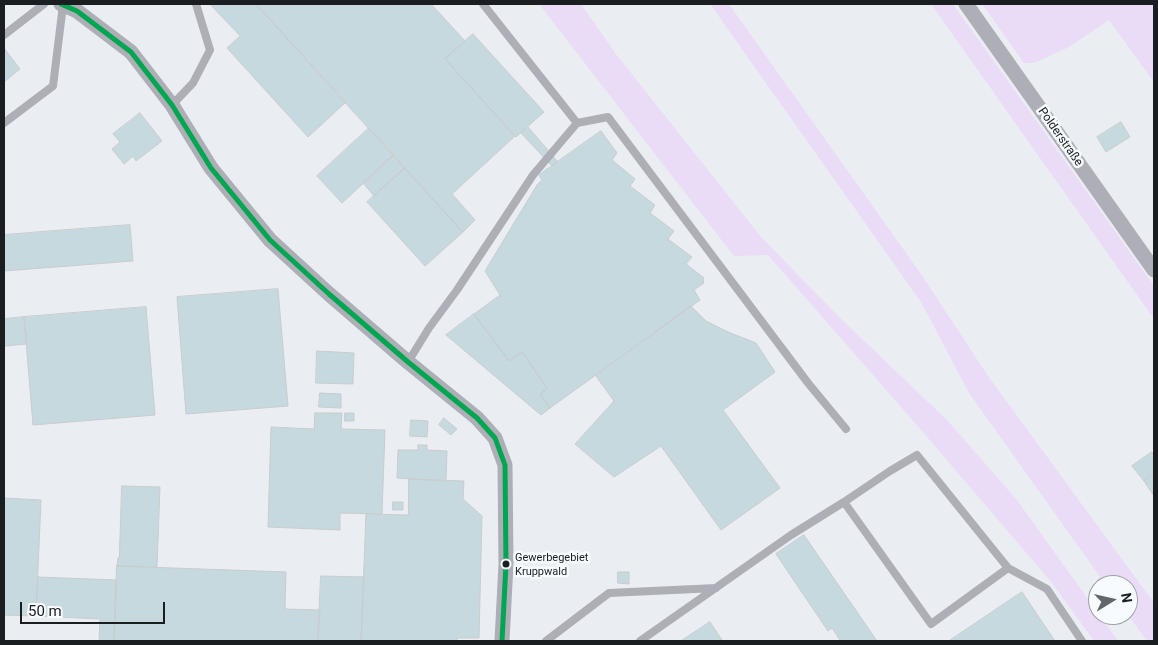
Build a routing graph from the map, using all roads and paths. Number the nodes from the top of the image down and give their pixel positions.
1 (44, 4) edge
2 (62, 4) edge
3 (196, 4) edge
4 (483, 4) edge
5 (966, 4) edge
6 (4, 35) edge
7 (172, 105) junction
8 (4, 123) edge
9 (577, 123) junction
10 (1154, 270) edge
11 (408, 362) junction
12 (846, 429) dead end
13 (844, 502) junction
14 (1008, 568) junction
15 (716, 588) junction
16 (502, 641) edge
17 (546, 641) edge
18 (640, 641) edge
19 (1082, 641) edge

1 - 6 lane
2 - 7 street
2 - 8 lane
3 - 7 lane
4 - 9 lane
5 - 10 street, Polderstraße
7 - 11 street
9 - 11 lane
9 - 12 lane
11 - 16 street
13 - 14 lane
13 - 14 lane
13 - 15 lane
14 - 19 lane
15 - 17 lane
15 - 18 lane

